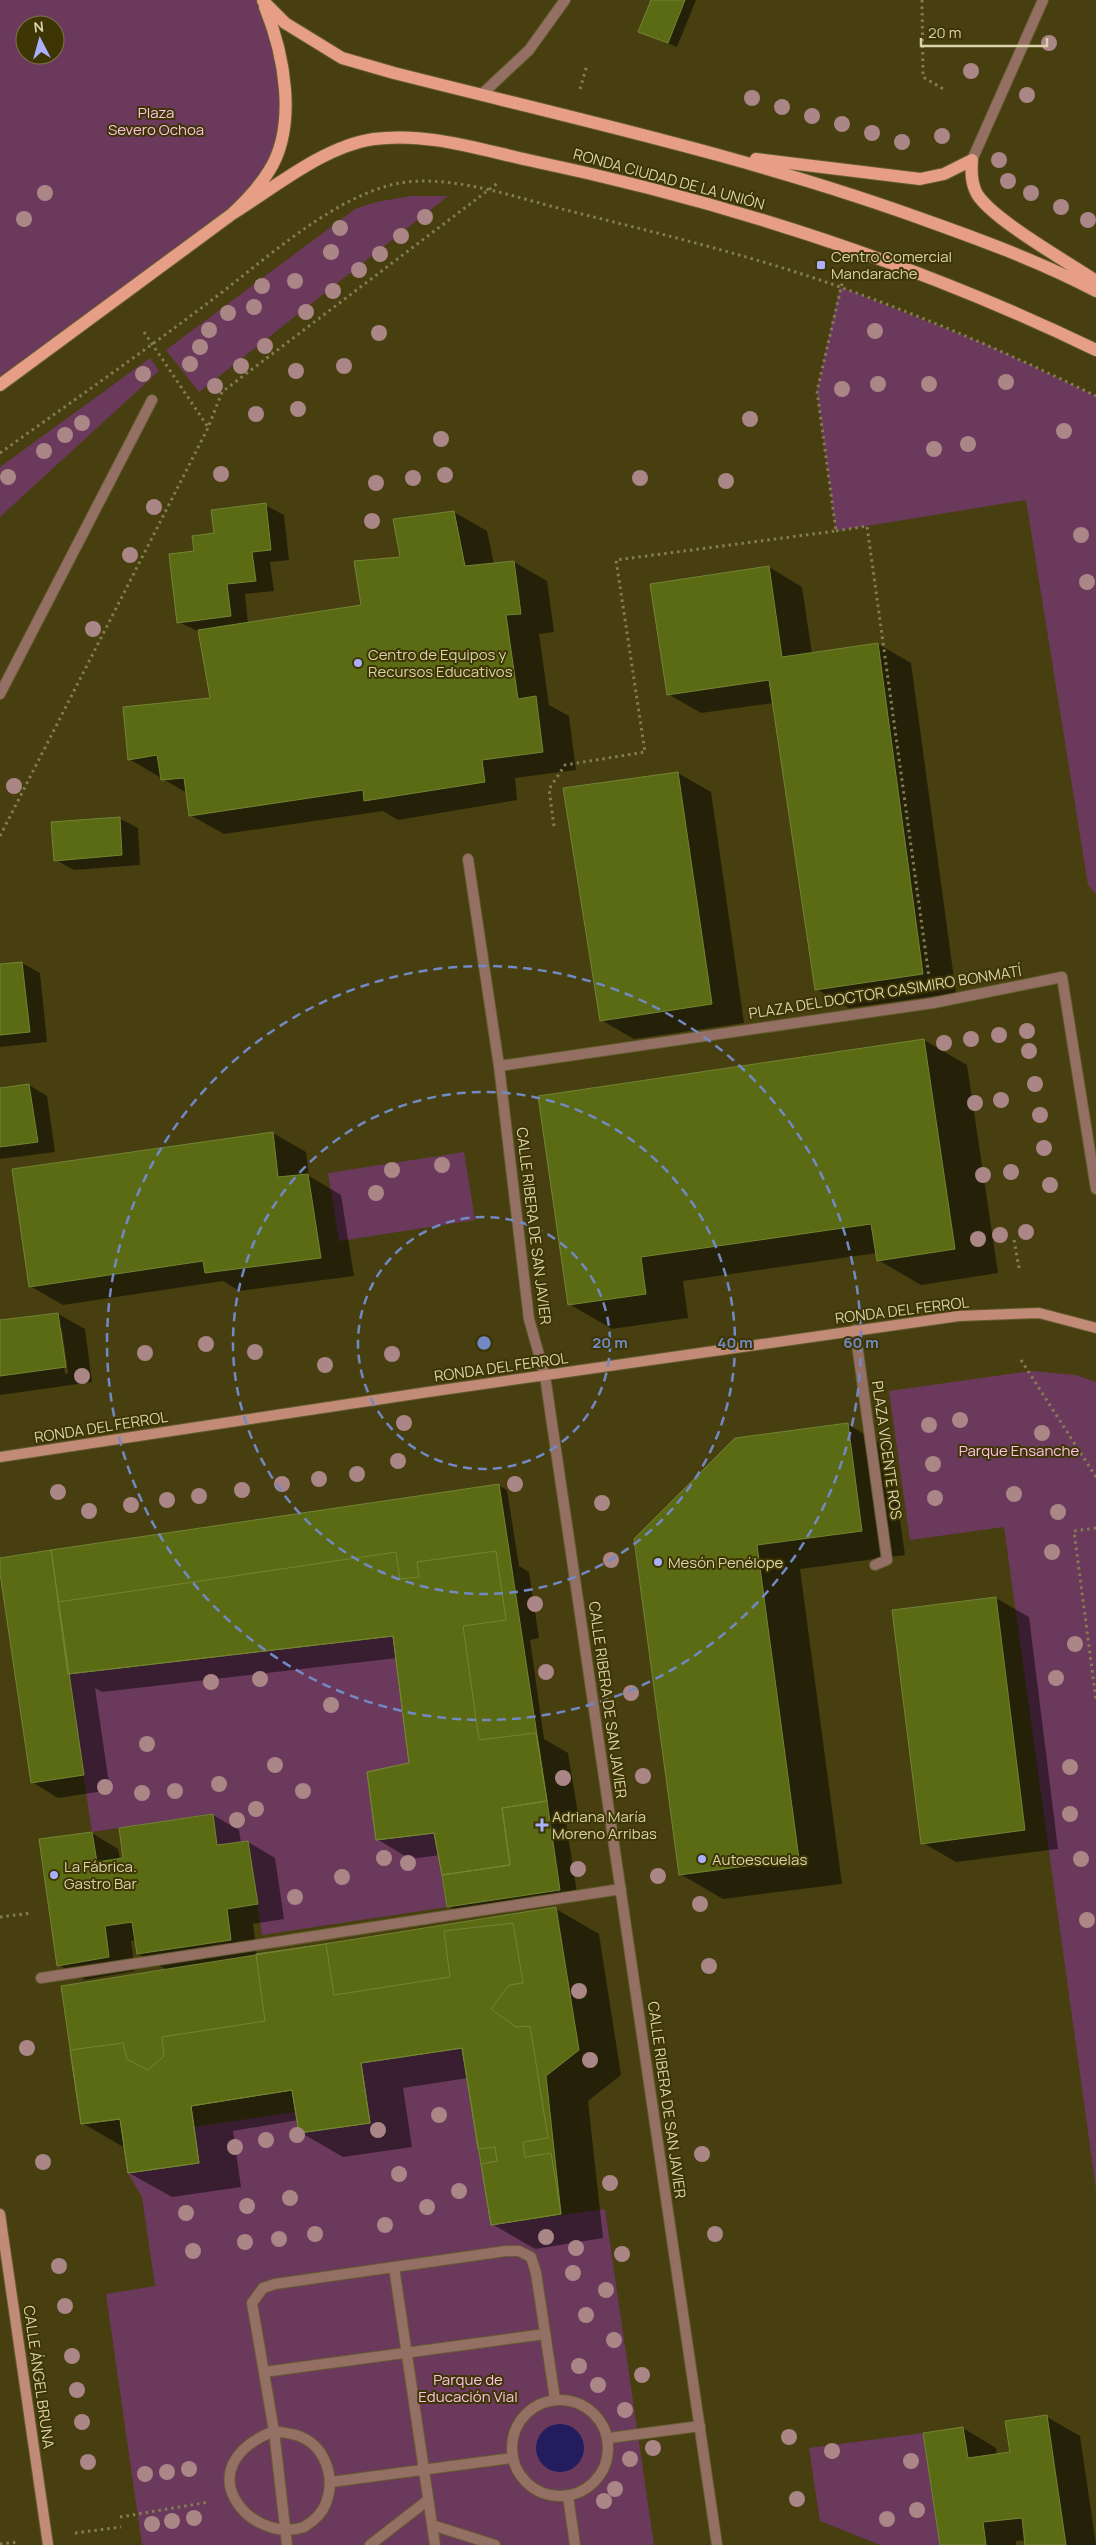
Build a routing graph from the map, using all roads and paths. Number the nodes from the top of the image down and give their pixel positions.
1 (263, 0) edge
2 (565, 0) edge
3 (922, 0) edge
4 (1043, 0) edge
5 (945, 90) dead end
6 (481, 95) junction
7 (714, 153) junction
8 (972, 160) junction
9 (500, 181) dead end
10 (487, 191) junction
11 (232, 214) junction
12 (844, 275) dead end
13 (1096, 280) edge
14 (840, 287) junction
15 (1096, 291) edge
16 (144, 332) dead end
17 (152, 345) junction
18 (1096, 350) edge
19 (0, 385) edge
20 (1096, 396) edge
21 (152, 400) dead end
22 (208, 428) junction
23 (0, 453) edge
24 (836, 531) junction
25 (0, 694) edge
26 (554, 826) dead end
27 (0, 836) edge
28 (468, 859) dead end
29 (933, 1002) junction
30 (499, 1066) junction
31 (1096, 1189) edge
32 (1014, 1240) dead end
33 (1019, 1268) dead end
34 (1096, 1328) edge
35 (855, 1330) junction
36 (1021, 1360) dead end
37 (545, 1376) junction
38 (0, 1457) edge
39 (1096, 1477) edge
40 (1096, 1528) edge
41 (875, 1566) dead end
42 (1096, 1700) edge
43 (620, 1889) junction
44 (31, 1913) dead end
45 (0, 1917) edge
46 (41, 1978) dead end
47 (0, 2214) edge
48 (394, 2267) junction
49 (545, 2334) junction
50 (407, 2354) junction
51 (264, 2372) junction
52 (555, 2399) junction
53 (700, 2426) junction
54 (274, 2431) junction
55 (608, 2438) junction
56 (512, 2458) junction
57 (424, 2469) junction
58 (331, 2482) junction
59 (568, 2496) junction
60 (232, 2500) junction
61 (428, 2500) junction
62 (120, 2517) dead end
63 (432, 2525) junction
64 (285, 2533) junction
65 (48, 2545) edge
66 (287, 2545) edge
67 (370, 2545) edge
68 (435, 2545) edge
69 (494, 2545) edge
70 (575, 2545) edge
71 (717, 2545) edge

1 - 6 main road
1 - 11 main road
2 - 6 street
3 - 5 path
4 - 8 street
6 - 7 main road
7 - 8 main road
7 - 15 main road
8 - 13 main road
9 - 10 path
10 - 14 path
10 - 17 path
10 - 22 path
11 - 18 main road, RONDA CIUDAD DE LA UNIÓN
11 - 19 main road
12 - 14 path
14 - 20 path
14 - 24 path
16 - 17 path
17 - 22 path
17 - 23 path
21 - 25 street
22 - 27 path
24 - 26 path
24 - 29 path
28 - 30 street, CALLE RIBERA DE SAN JAVIER
29 - 30 street, PLAZA DEL DOCTOR CASIMIRO BONMATÍ
29 - 31 street, PLAZA DEL DOCTOR CASIMIRO BONMATÍ
30 - 37 street, CALLE RIBERA DE SAN JAVIER
32 - 33 path
34 - 35 street, RONDA DEL FERROL
35 - 37 street, RONDA DEL FERROL
35 - 41 street, PLAZA VICENTE ROS
36 - 39 path
37 - 38 street, RONDA DEL FERROL
37 - 43 street, CALLE RIBERA DE SAN JAVIER
40 - 42 path
43 - 46 street
43 - 53 street, CALLE RIBERA DE SAN JAVIER
44 - 45 path
47 - 65 street, CALLE ÁNGEL BRUNA
48 - 49 street
48 - 50 street
48 - 51 street
49 - 50 street
49 - 52 street
50 - 51 street
50 - 57 street
51 - 54 street
52 - 55 street
52 - 56 street
53 - 55 street
53 - 71 street, CALLE RIBERA DE SAN JAVIER
54 - 58 street
54 - 60 street
54 - 64 street
55 - 59 street
56 - 57 street
56 - 59 street
57 - 58 street
57 - 61 street
58 - 64 street
59 - 70 street
60 - 62 path
60 - 64 street
61 - 63 street
61 - 67 street
63 - 68 street
63 - 69 street
64 - 66 street

